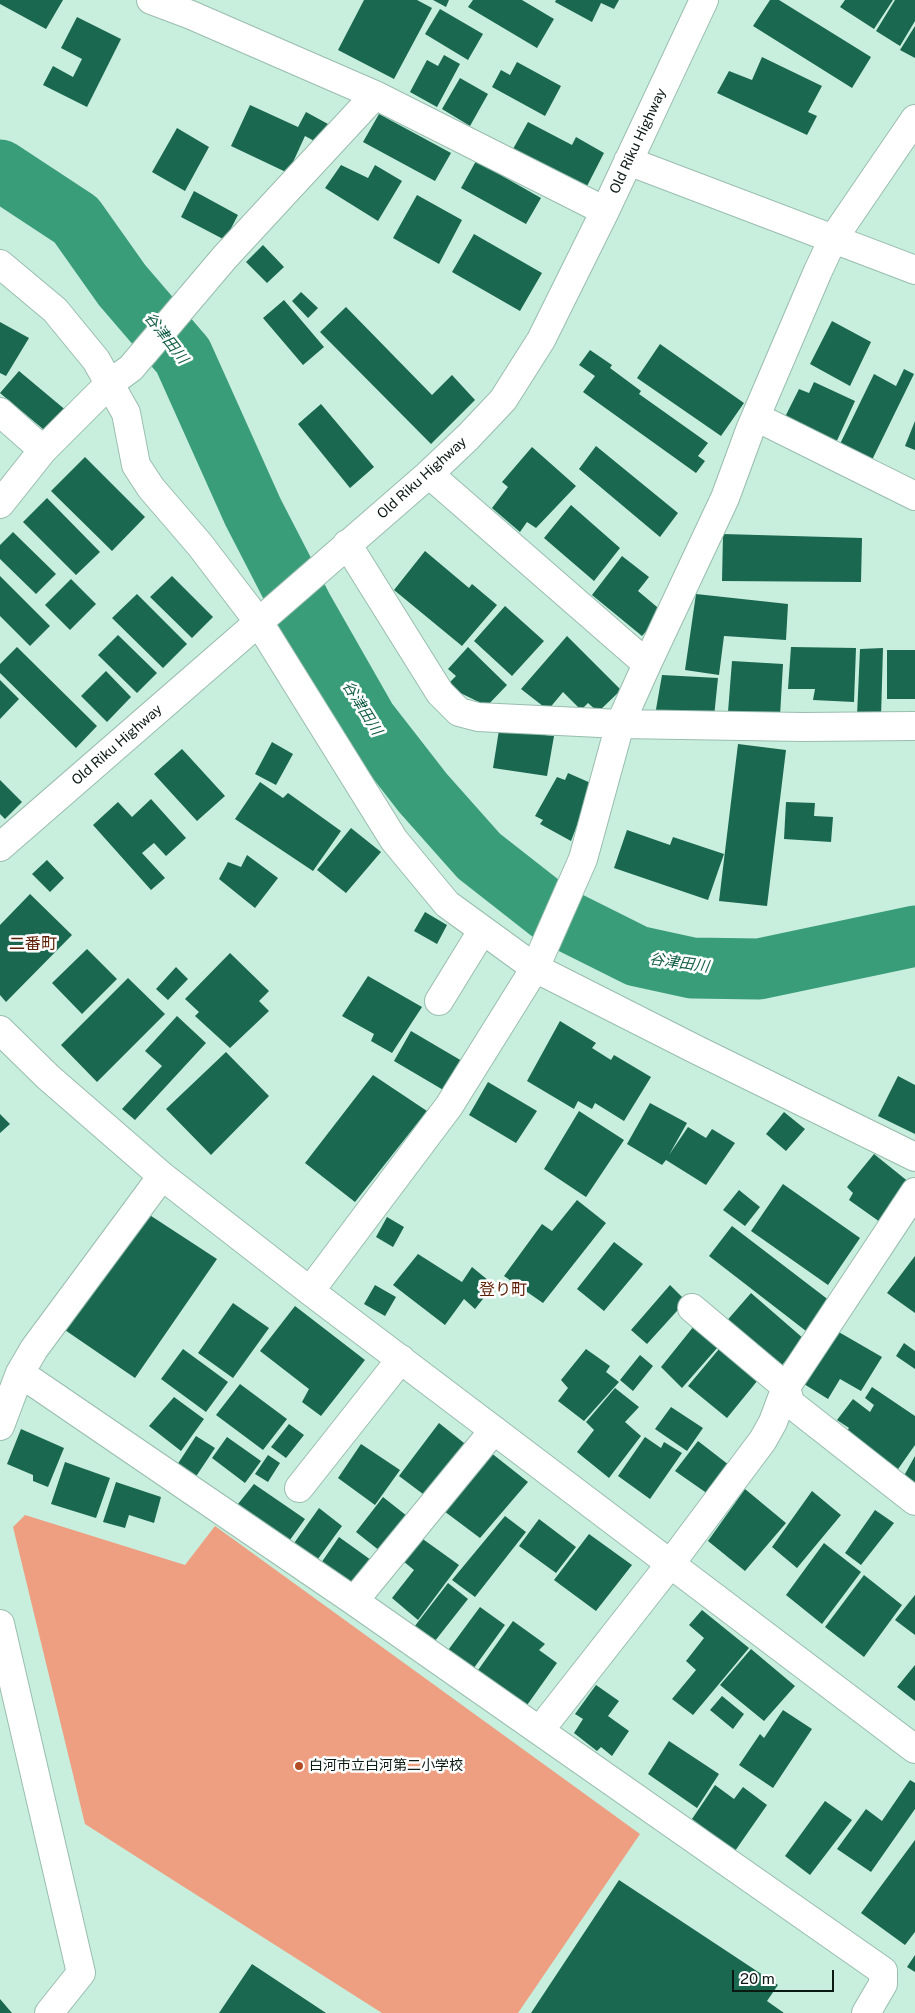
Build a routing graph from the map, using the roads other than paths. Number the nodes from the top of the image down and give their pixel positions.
1 (151, 0) edge
2 (704, 0) edge
3 (194, 8) edge
4 (375, 96) junction
5 (915, 119) edge
6 (628, 161) junction
7 (605, 211) junction
8 (833, 239) junction
9 (0, 264) edge
10 (915, 270) edge
11 (109, 384) junction
12 (0, 412) edge
13 (756, 417) junction
14 (42, 450) junction
15 (430, 474) junction
16 (915, 496) edge
17 (0, 504) edge
18 (341, 550) junction
19 (266, 615) junction
20 (647, 664) junction
21 (620, 724) junction
22 (915, 726) edge
23 (0, 847) edge
24 (482, 931) junction
25 (535, 968) junction
26 (440, 1001) dead end
27 (0, 1030) edge
28 (915, 1156) edge
29 (162, 1176) junction
30 (915, 1192) edge
31 (310, 1291) junction
32 (692, 1308) dead end
33 (401, 1359) junction
34 (20, 1373) junction
35 (786, 1386) junction
36 (0, 1426) edge
37 (494, 1430) junction
38 (299, 1488) dead end
39 (915, 1501) edge
40 (671, 1563) junction
41 (354, 1601) junction
42 (0, 1624) edge
43 (540, 1730) junction
44 (915, 1749) edge
45 (49, 2013) edge
46 (866, 2013) edge

1 - 3 street
2 - 6 street, Old Riku Highway
3 - 4 street
4 - 7 street
4 - 11 street
5 - 8 street
6 - 7 street, Old Riku Highway
6 - 8 street
7 - 15 street, Old Riku Highway
8 - 10 street
8 - 13 street
9 - 11 street
11 - 14 street
11 - 19 street
12 - 14 street
13 - 16 street
13 - 20 street
14 - 17 street
15 - 18 street, Old Riku Highway
15 - 20 street
18 - 19 street, Old Riku Highway
18 - 21 street
19 - 23 street, Old Riku Highway
19 - 24 street
20 - 21 street
21 - 22 street
21 - 25 street
24 - 25 street
24 - 26 street
25 - 28 street
25 - 31 street
27 - 29 street
29 - 31 street
29 - 34 street
30 - 35 street
31 - 33 street
32 - 35 street
33 - 37 street
33 - 38 street
34 - 36 street
34 - 41 street
35 - 39 street
35 - 40 street
37 - 40 street
37 - 41 street
40 - 43 street
40 - 44 street
41 - 43 street
42 - 45 street
43 - 46 street

